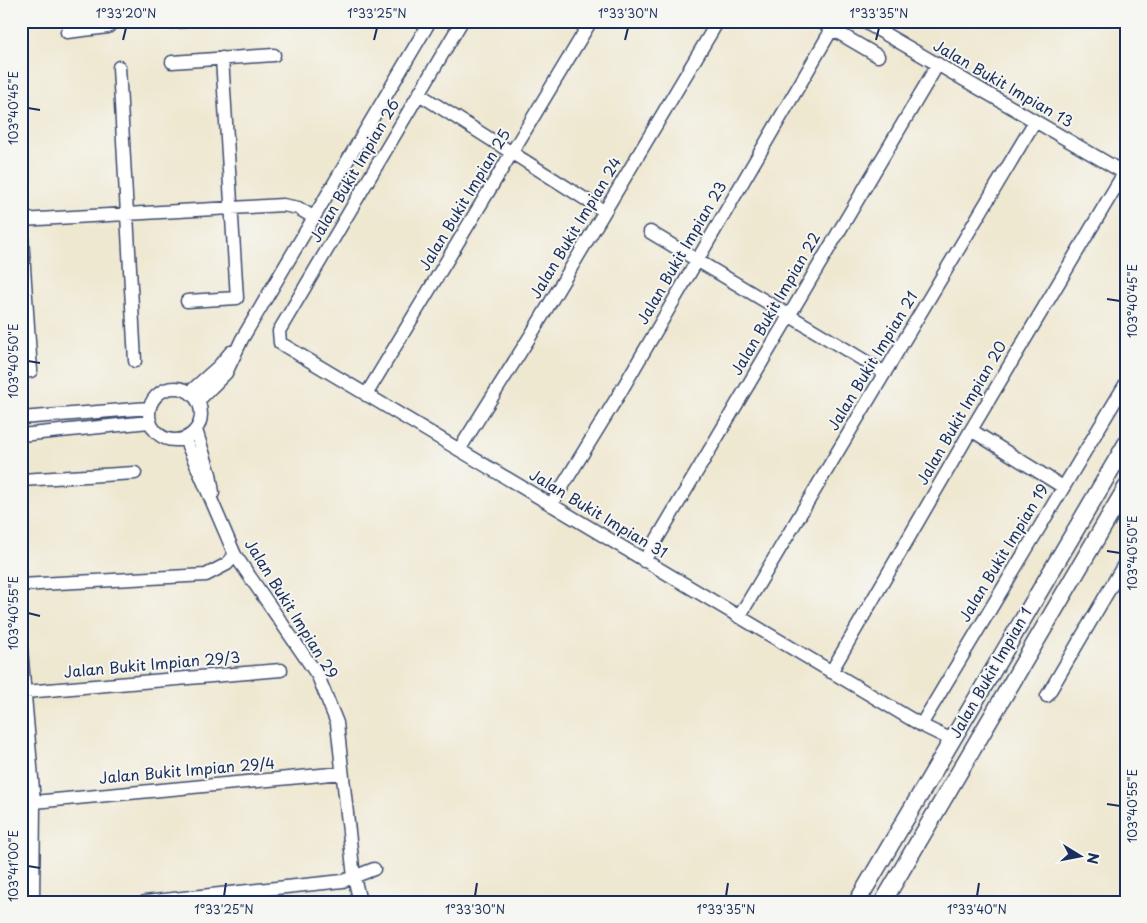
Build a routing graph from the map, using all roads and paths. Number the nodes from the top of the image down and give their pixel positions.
1 (113, 21) edge
2 (184, 21) edge
3 (430, 21) edge
4 (462, 21) edge
5 (591, 21) edge
6 (718, 21) edge
7 (820, 21) edge
8 (863, 21) edge
9 (168, 22) edge
10 (832, 29) junction
11 (67, 32) dead end
12 (274, 55) dead end
13 (878, 56) dead end
14 (222, 58) junction
15 (172, 62) dead end
16 (938, 64) junction
17 (119, 67) dead end
18 (419, 94) junction
19 (1035, 121) junction
20 (512, 153) junction
21 (1125, 174) edge
22 (232, 208) junction
23 (604, 211) junction
24 (127, 214) junction
25 (314, 217) junction
26 (21, 222) edge
27 (650, 232) dead end
28 (697, 260) junction
29 (187, 302) dead end
30 (788, 315) junction
31 (278, 337) joint
32 (135, 361) dead end
33 (21, 372) edge
34 (885, 373) junction
35 (1126, 383) edge
36 (366, 395) junction
37 (194, 397) junction
38 (149, 408) junction
39 (95, 413) junction
40 (45, 417) junction
41 (21, 418) edge
42 (149, 422) junction
43 (97, 428) junction
44 (196, 430) junction
45 (971, 430) junction
46 (46, 433) junction
47 (21, 435) edge
48 (185, 439) junction
49 (1126, 444) edge
50 (459, 450) junction
51 (134, 473) dead end
52 (21, 480) edge
53 (1063, 486) junction
54 (1126, 488) edge
55 (551, 505) junction
56 (216, 513) junction
57 (236, 555) junction
58 (644, 561) junction
59 (1126, 561) edge
60 (21, 585) edge
61 (739, 617) junction
62 (21, 649) edge
63 (281, 670) dead end
64 (832, 672) junction
65 (25, 692) junction
66 (1047, 696) dead end
67 (921, 725) junction
68 (984, 730) junction
69 (952, 740) junction
70 (342, 773) junction
71 (954, 779) junction
72 (34, 802) junction
73 (374, 869) dead end
74 (354, 877) junction
75 (33, 902) edge
76 (145, 902) edge
77 (360, 902) edge
78 (857, 902) edge
79 (883, 902) edge

1 - 11 street
2 - 9 street
3 - 25 street
4 - 18 street, Jalan Bukit Impian 26
5 - 20 street, Jalan Bukit Impian 25
6 - 23 street, Jalan Bukit Impian 24
7 - 10 street
8 - 16 street, Jalan Bukit Impian 13
10 - 13 street
10 - 28 street, Jalan Bukit Impian 23
12 - 14 street
14 - 15 street
14 - 22 street
16 - 19 street, Jalan Bukit Impian 13
16 - 30 street, Jalan Bukit Impian 22
17 - 24 street
18 - 20 street
18 - 31 street, Jalan Bukit Impian 26
19 - 21 street, Jalan Bukit Impian 13
19 - 34 street, Jalan Bukit Impian 21
20 - 23 street
20 - 36 street, Jalan Bukit Impian 25
21 - 45 street, Jalan Bukit Impian 20
22 - 24 street
22 - 25 street
22 - 29 street
23 - 50 street, Jalan Bukit Impian 24
24 - 26 street
24 - 32 street
25 - 37 street
26 - 33 street
27 - 28 street
28 - 30 street
28 - 55 street, Jalan Bukit Impian 23
30 - 34 street
30 - 58 street, Jalan Bukit Impian 22
31 - 36 street, Jalan Bukit Impian 31
34 - 61 street, Jalan Bukit Impian 21
35 - 53 street, Jalan Bukit Impian 19
36 - 50 street, Jalan Bukit Impian 31
37 - 38 street
37 - 44 street
38 - 39 street
38 - 42 street
39 - 40 street
39 - 43 street
40 - 41 street
40 - 46 street
42 - 43 street
42 - 48 street
43 - 46 street
44 - 48 street
44 - 56 street, Jalan Bukit Impian 29
45 - 53 street
45 - 64 street, Jalan Bukit Impian 20
46 - 47 street
48 - 56 street, Jalan Bukit Impian 29
49 - 69 street, Jalan Bukit Impian 1
50 - 55 street, Jalan Bukit Impian 31
51 - 52 street
53 - 67 street, Jalan Bukit Impian 19
54 - 68 street, Jalan Bukit Impian 1
55 - 58 street, Jalan Bukit Impian 31
56 - 57 street, Jalan Bukit Impian 29
57 - 60 street
57 - 70 street, Jalan Bukit Impian 29
58 - 61 street, Jalan Bukit Impian 31
59 - 66 street
61 - 64 street, Jalan Bukit Impian 31
62 - 65 street
63 - 65 street, Jalan Bukit Impian 29/3
64 - 67 street, Jalan Bukit Impian 31
65 - 72 street
67 - 69 street
68 - 69 street
68 - 71 street, Jalan Bukit Impian 1
69 - 71 street
69 - 78 street, Jalan Bukit Impian 1
70 - 72 street, Jalan Bukit Impian 29/4
70 - 74 street, Jalan Bukit Impian 29
71 - 79 street, Jalan Bukit Impian 1
72 - 75 street
73 - 74 street
74 - 76 street
74 - 77 street, Jalan Bukit Impian 29

